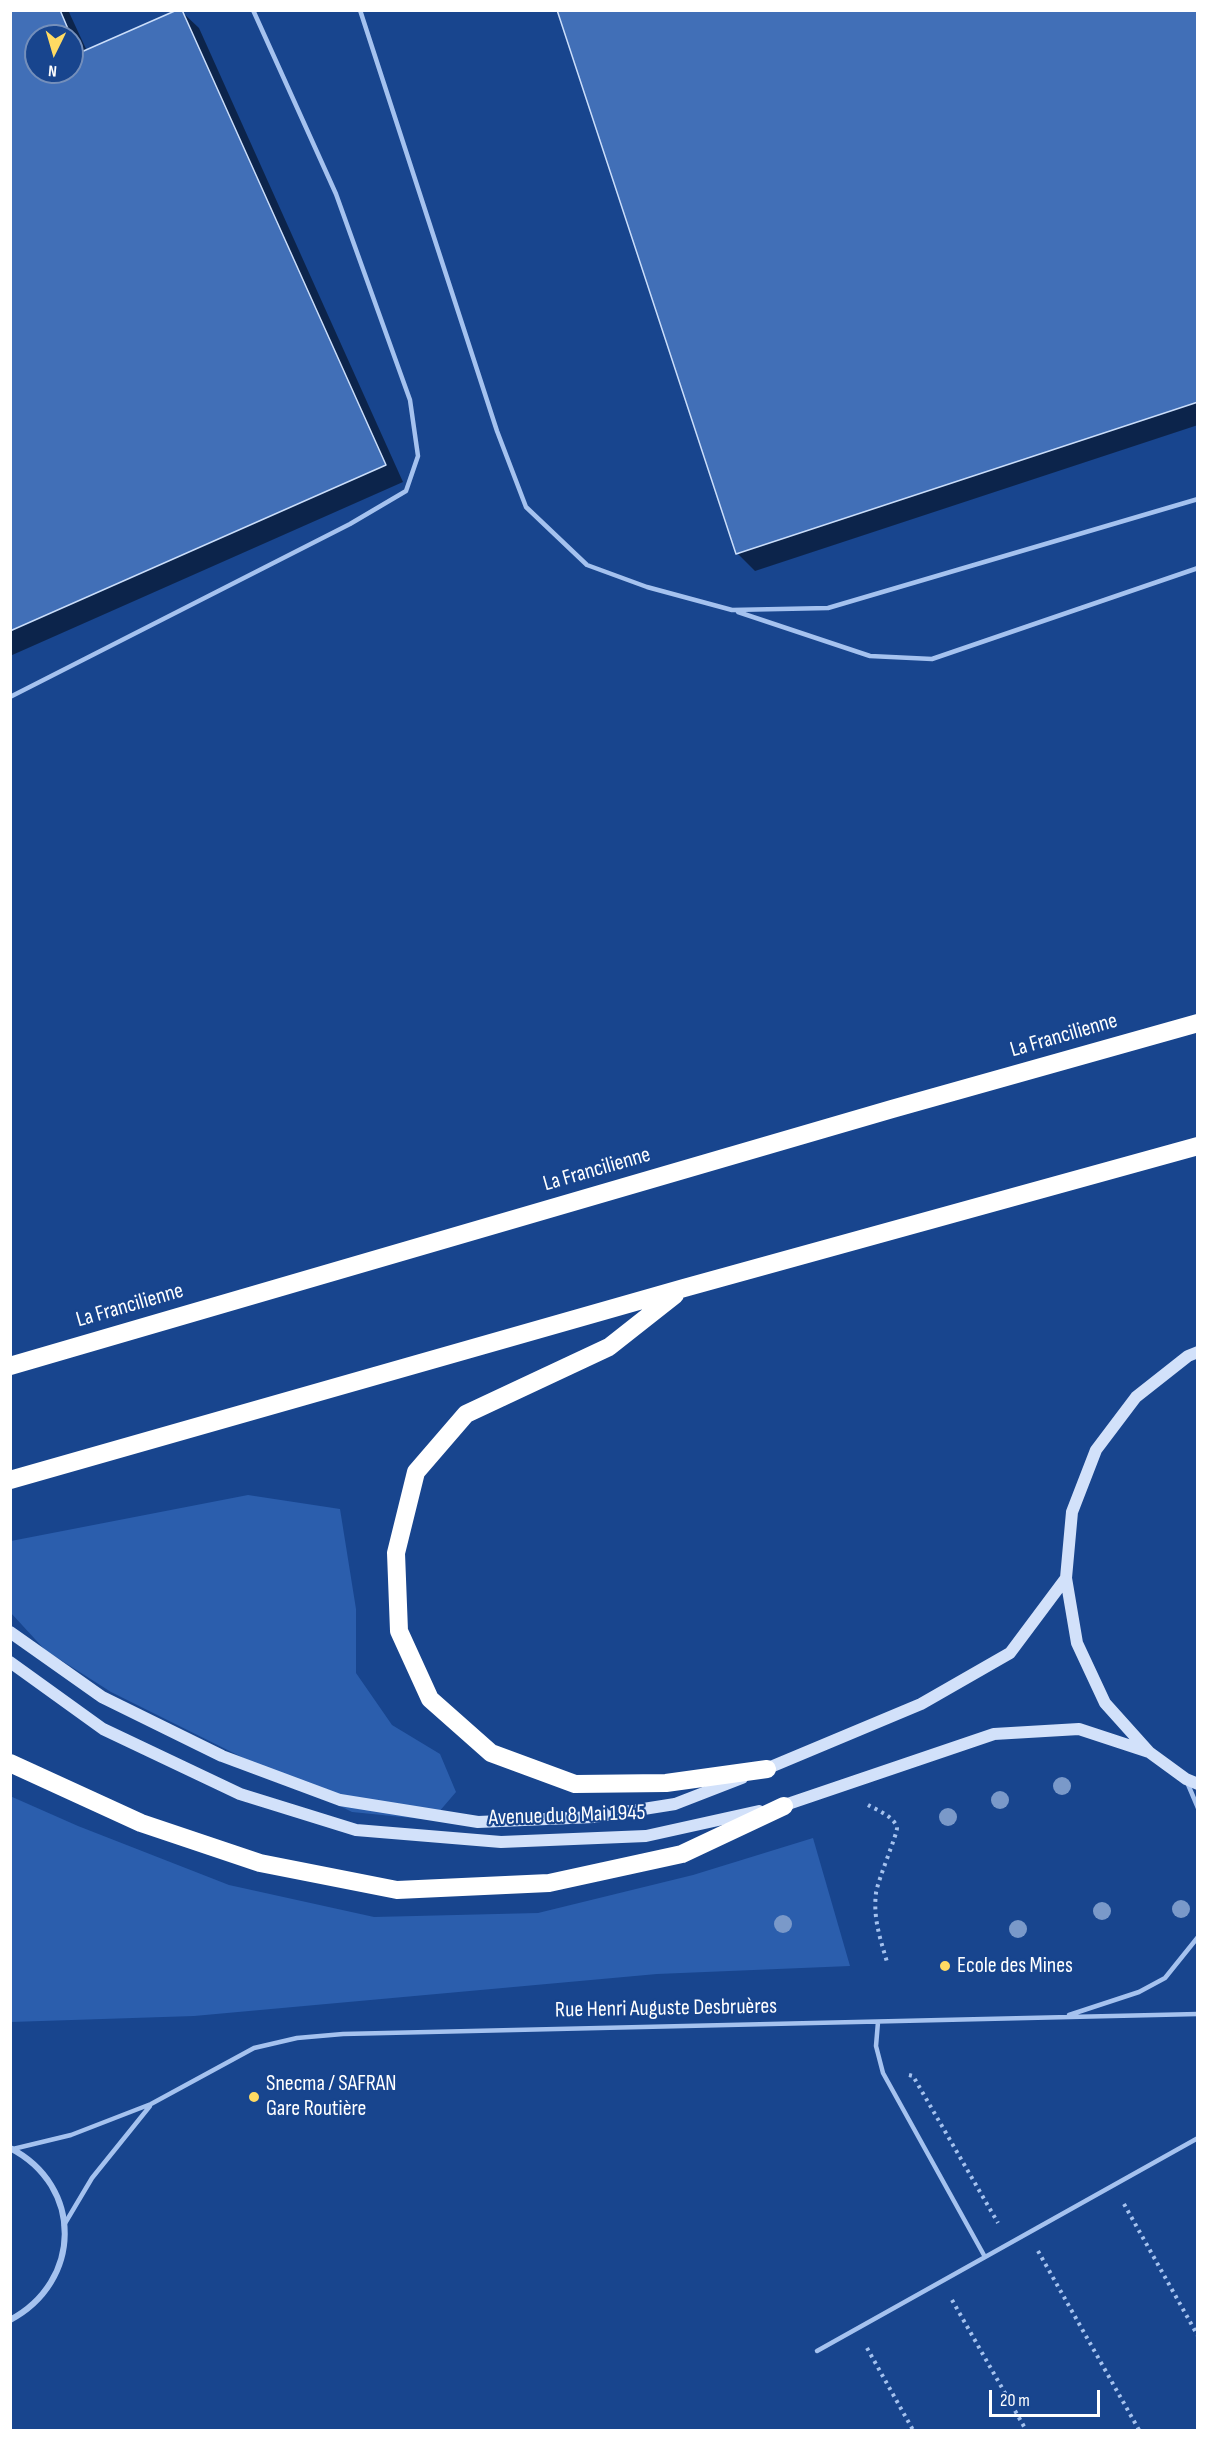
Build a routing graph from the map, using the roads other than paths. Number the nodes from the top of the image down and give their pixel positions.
1 (253, 10) edge
2 (360, 10) edge
3 (1197, 499) edge
4 (1197, 568) edge
5 (732, 610) junction
6 (10, 697) edge
7 (1197, 1023) edge
8 (1197, 1146) edge
9 (684, 1288) junction
10 (1197, 1352) edge
11 (10, 1366) edge
12 (10, 1480) edge
13 (1066, 1578) junction
14 (10, 1632) edge
15 (10, 1662) edge
16 (1149, 1752) junction
17 (10, 1763) edge
18 (767, 1769) junction
19 (1192, 1782) edge
20 (784, 1806) junction
21 (1197, 1808) edge
22 (1197, 1936) edge
23 (1197, 2014) edge
24 (1064, 2017) junction
25 (878, 2022) junction
26 (151, 2104) junction
27 (1197, 2138) edge
28 (12, 2149) edge
29 (64, 2225) junction
30 (985, 2257) junction
31 (10, 2320) edge
32 (817, 2351) dead end

1 - 6 lane
2 - 5 lane
3 - 5 lane
4 - 5 lane
7 - 11 highway, La Francilienne
8 - 9 highway
9 - 12 highway
9 - 18 highway
10 - 13 main road, Avenue du 8 Mai 1945
13 - 16 main road, Avenue du 8 Mai 1945
13 - 18 main road, Avenue du 8 Mai 1945
14 - 18 main road, Avenue du 8 Mai 1945
15 - 20 main road, Avenue du 8 Mai 1945
16 - 19 main road, Avenue du 8 Mai 1945
16 - 20 main road, Avenue du 8 Mai 1945
17 - 20 highway
19 - 21 lane
22 - 24 lane
23 - 24 lane, Rue Henri Auguste Desbruères
24 - 25 lane, Rue Henri Auguste Desbruères
25 - 26 lane, Rue Henri Auguste Desbruères
25 - 30 lane
26 - 28 lane, Rue Henri Auguste Desbruères
26 - 29 lane, Rue Henri Auguste Desbruères
27 - 30 lane
28 - 29 street, Rue Henri Auguste Desbruères
29 - 31 street, Rue Henri Auguste Desbruères
30 - 32 lane

